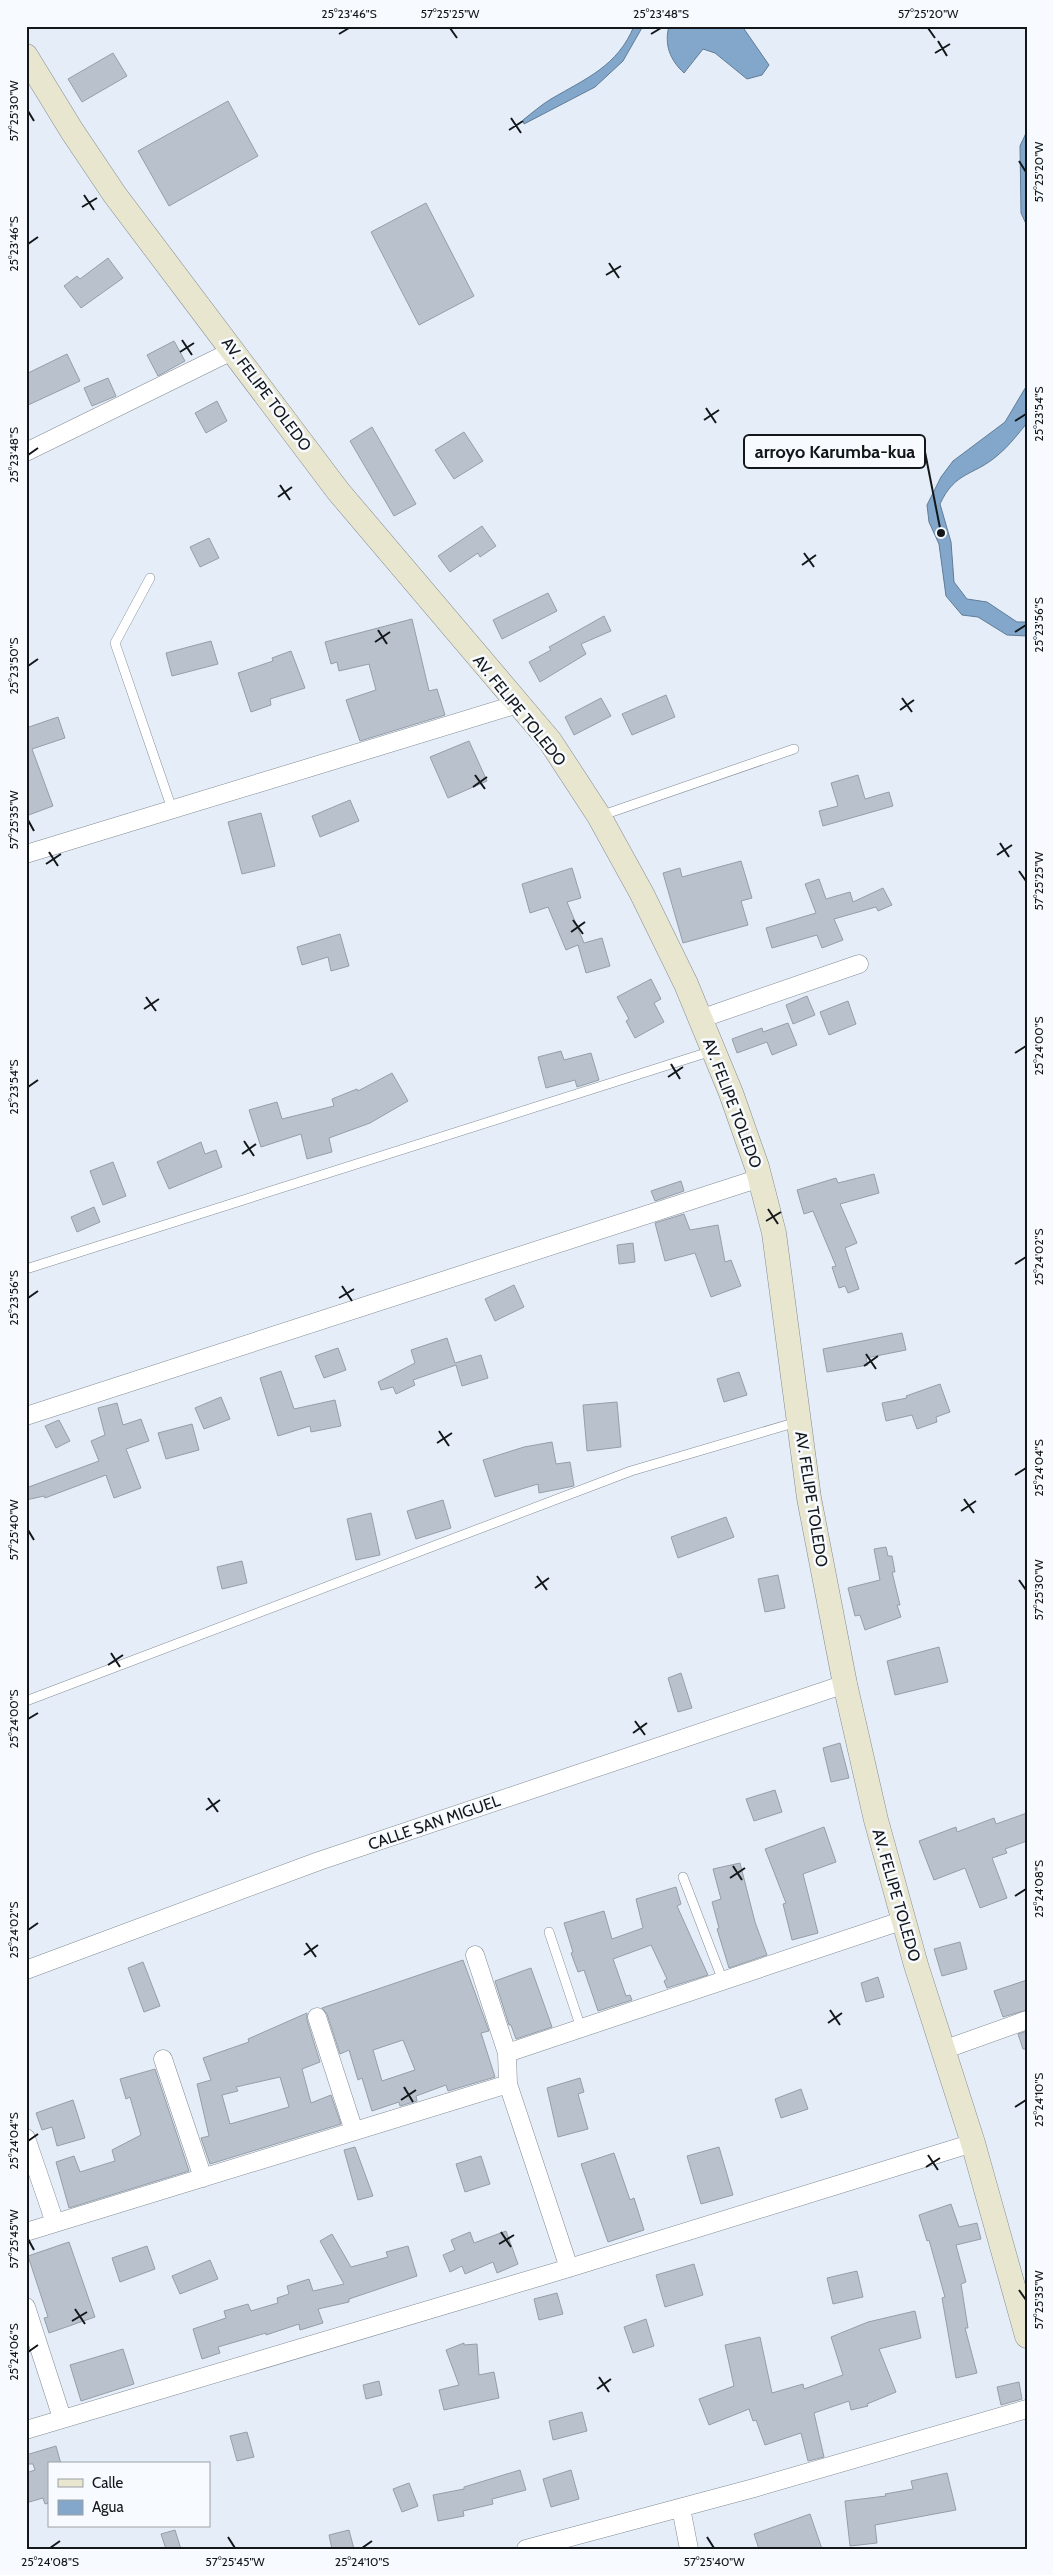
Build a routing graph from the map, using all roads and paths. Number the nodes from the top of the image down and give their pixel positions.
1 (26, 56) edge
2 (234, 350) junction
3 (26, 452) edge
4 (150, 578) dead end
5 (518, 704) junction
6 (794, 749) dead end
7 (172, 809) junction
8 (599, 816) junction
9 (26, 854) edge
10 (859, 964) dead end
11 (700, 1019) junction
12 (714, 1051) junction
13 (760, 1178) junction
14 (26, 1269) edge
15 (26, 1416) edge
16 (799, 1421) junction
17 (845, 1684) junction
18 (26, 1701) edge
19 (683, 1876) dead end
20 (904, 1920) junction
21 (549, 1932) dead end
22 (475, 1955) dead end
23 (26, 1970) edge
24 (723, 1981) junction
25 (317, 2017) dead end
26 (1027, 2020) edge
27 (581, 2028) junction
28 (943, 2050) junction
29 (507, 2053) junction
30 (163, 2059) dead end
31 (508, 2084) junction
32 (354, 2131) junction
33 (26, 2138) edge
34 (973, 2143) junction
35 (203, 2178) junction
36 (55, 2224) junction
37 (26, 2232) edge
38 (568, 2268) junction
39 (26, 2307) edge
40 (1027, 2336) edge
41 (1027, 2409) edge
42 (62, 2418) junction
43 (26, 2430) edge
44 (681, 2508) junction
45 (526, 2549) edge
46 (689, 2549) edge

1 - 2 main road, AV. FELIPE TOLEDO
2 - 3 street
2 - 5 main road, AV. FELIPE TOLEDO
4 - 7 lane
5 - 7 street
5 - 8 main road, AV. FELIPE TOLEDO
6 - 8 lane
7 - 9 street
8 - 11 main road, AV. FELIPE TOLEDO
10 - 11 street
11 - 12 main road, AV. FELIPE TOLEDO
12 - 13 main road, AV. FELIPE TOLEDO
12 - 14 lane
13 - 15 street
13 - 16 main road, AV. FELIPE TOLEDO
16 - 17 main road, AV. FELIPE TOLEDO
16 - 18 lane
17 - 20 main road, AV. FELIPE TOLEDO
17 - 23 street, CALLE SAN MIGUEL
19 - 24 lane
20 - 24 street
20 - 28 main road, AV. FELIPE TOLEDO
21 - 27 lane
22 - 29 street
24 - 27 street
25 - 32 street
26 - 28 street
27 - 29 street
28 - 34 main road, AV. FELIPE TOLEDO
29 - 31 street
30 - 35 street
31 - 32 street
31 - 38 street
32 - 35 street
33 - 36 street
34 - 38 street
34 - 40 main road, AV. FELIPE TOLEDO
35 - 36 street
36 - 37 street
38 - 42 street
39 - 42 street
41 - 44 street
42 - 43 street
44 - 45 street
44 - 46 street

